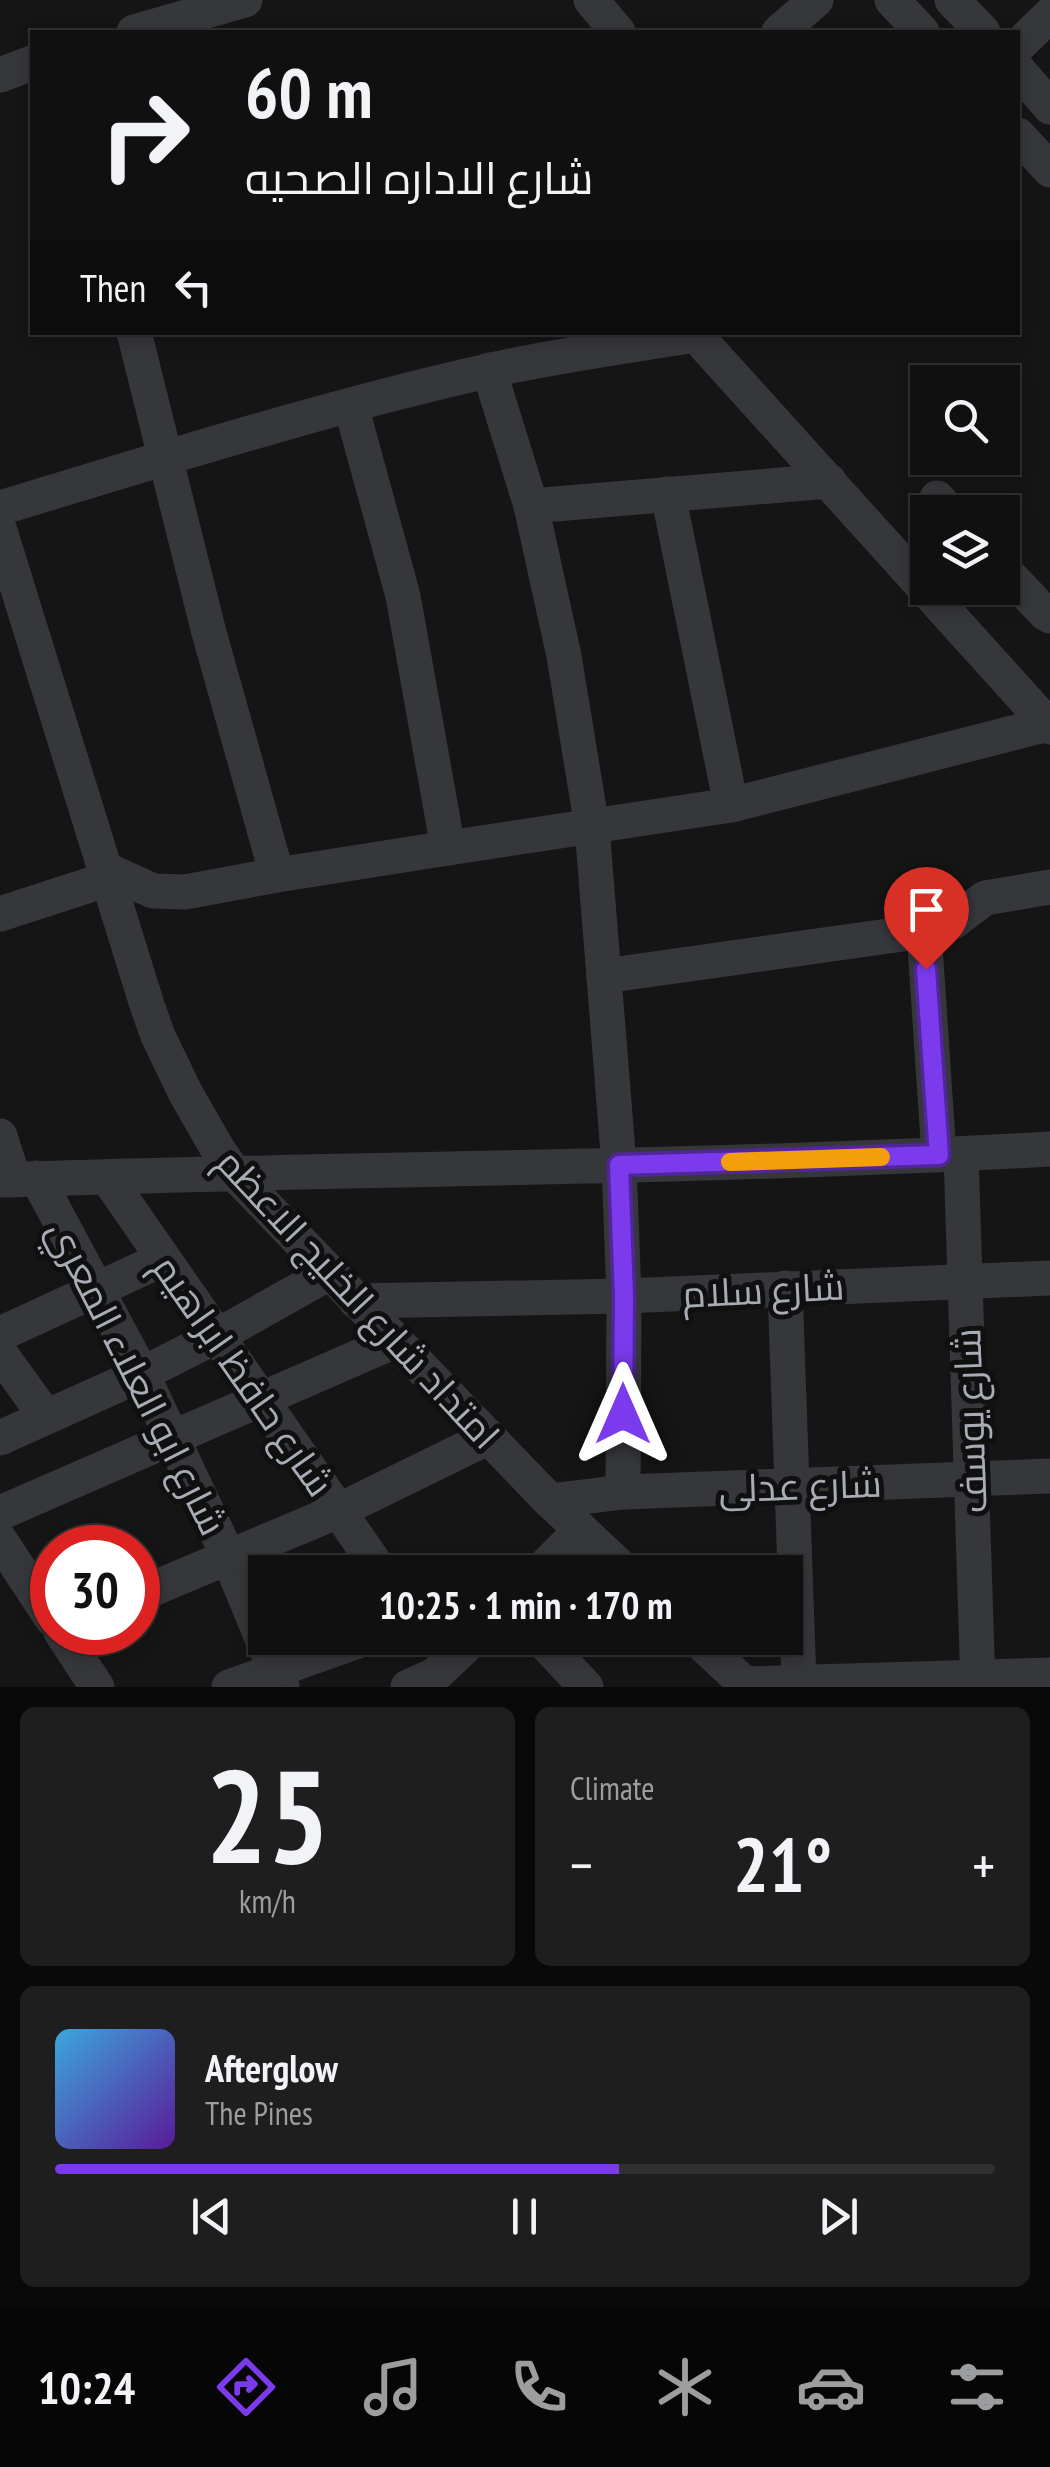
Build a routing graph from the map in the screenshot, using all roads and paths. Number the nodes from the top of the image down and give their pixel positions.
1 (245, 0) edge
2 (591, 0) edge
3 (816, 0) edge
4 (892, 0) edge
5 (952, 0) edge
6 (1050, 15) edge
7 (141, 30) edge
8 (616, 30) edge
9 (781, 30) edge
10 (920, 30) edge
11 (981, 30) edge
12 (1020, 44) edge
13 (30, 64) edge
14 (1020, 72) edge
15 (0, 74) edge
16 (1050, 107) edge
17 (1020, 137) edge
18 (1050, 170) edge
19 (135, 335) edge
20 (691, 335) edge
21 (698, 335) edge
22 (489, 370) junction
23 (351, 406) junction
24 (166, 459) junction
25 (829, 481) junction
26 (668, 494) junction
27 (531, 506) junction
28 (0, 508) edge
29 (0, 531) edge
30 (1020, 587) edge
31 (1050, 616) edge
32 (15, 631) edge
33 (1049, 726) edge
34 (731, 806) junction
35 (592, 827) junction
36 (448, 848) junction
37 (107, 874) junction
38 (277, 875) junction
39 (1050, 888) edge
40 (0, 914) edge
41 (924, 931) junction
42 (604, 976) junction
43 (0, 1136) edge
44 (1050, 1149) edge
45 (950, 1155) junction
46 (619, 1165) junction
47 (234, 1173) junction
48 (106, 1177) junction
49 (17, 1179) edge
50 (163, 1259) junction
51 (330, 1273) junction
52 (1050, 1278) edge
53 (964, 1281) junction
54 (785, 1288) junction
55 (97, 1289) junction
56 (624, 1296) junction
57 (356, 1301) junction
58 (0, 1334) edge
59 (217, 1336) junction
60 (395, 1342) junction
61 (0, 1353) edge
62 (142, 1374) junction
63 (261, 1400) junction
64 (46, 1417) junction
65 (488, 1437) junction
66 (0, 1438) edge
67 (173, 1440) junction
68 (1050, 1476) edge
69 (971, 1479) junction
70 (792, 1484) junction
71 (623, 1492) junction
72 (550, 1500) junction
73 (338, 1511) junction
74 (0, 1513) edge
75 (581, 1530) junction
76 (0, 1540) edge
77 (369, 1555) edge
78 (556, 1555) edge
79 (608, 1555) edge
80 (229, 1558) junction
81 (30, 1586) edge
82 (160, 1587) edge
83 (76, 1655) edge
84 (330, 1655) edge
85 (450, 1655) edge
86 (556, 1655) edge
87 (714, 1655) edge
88 (425, 1672) edge
89 (1050, 1675) edge
90 (279, 1679) edge
91 (799, 1682) junction
92 (978, 1682) edge
93 (747, 1686) edge
94 (97, 1687) edge
95 (229, 1687) edge
96 (586, 1687) edge

1 - 7 street
2 - 8 street
3 - 9 street
4 - 10 street
5 - 11 street
6 - 12 street
13 - 15 street
14 - 16 street
17 - 18 street
19 - 24 street
20 - 22 street
21 - 25 street
22 - 23 street
22 - 27 street
23 - 24 street
23 - 36 street
24 - 28 street
24 - 38 street
25 - 26 street
25 - 33 street
26 - 27 street
26 - 34 street
27 - 35 street
29 - 32 street, امتداد شارع الخليج الاعظم
30 - 31 street
32 - 37 street, امتداد شارع الخليج الاعظم
33 - 34 street
34 - 35 street
35 - 36 street
35 - 42 street
36 - 38 street
37 - 38 street
37 - 40 street
37 - 47 street, امتداد شارع الخليج الاعظم
39 - 41 street
41 - 42 street
41 - 45 street, شارع يوسف
42 - 46 street
43 - 49 street, شارع ابو العلاء المعري
44 - 45 street
45 - 46 street
45 - 53 street, شارع يوسف
46 - 47 street
46 - 56 street
47 - 48 street
47 - 51 street, امتداد شارع الخليج الاعظم
48 - 49 street
48 - 50 street, شارع حافظ ابراهيم
49 - 55 street, شارع ابو العلاء المعري
50 - 55 street
50 - 59 street, شارع حافظ ابراهيم
51 - 57 street, امتداد شارع الخليج الاعظم
51 - 59 street
52 - 53 street, شارع سلام
53 - 54 street, شارع سلام
53 - 69 street, شارع يوسف
54 - 56 street, شارع سلام
54 - 70 street
55 - 58 street
55 - 62 street, شارع ابو العلاء المعري
56 - 57 street, شارع سلام
56 - 71 street
57 - 60 street, امتداد شارع الخليج الاعظم
59 - 62 street
59 - 63 street, شارع حافظ ابراهيم
60 - 63 street
60 - 65 street, امتداد شارع الخليج الاعظم
61 - 64 street
62 - 64 street
62 - 67 street, شارع ابو العلاء المعري
63 - 67 street
63 - 73 street, شارع حافظ ابراهيم
64 - 66 street
65 - 72 street, امتداد شارع الخليج الاعظم
65 - 73 street
67 - 74 street
67 - 80 street, شارع ابو العلاء المعري
68 - 69 street, شارع عدلى
69 - 70 street, شارع عدلى
69 - 92 street, شارع يوسف
70 - 71 street, شارع عدلى
70 - 91 street
71 - 72 street, شارع عدلى
72 - 75 street, امتداد شارع الخليج الاعظم
73 - 77 street, شارع حافظ ابراهيم
73 - 80 street
75 - 78 street
75 - 79 street, امتداد شارع الخليج الاعظم
76 - 81 street
80 - 82 street
80 - 90 street, شارع ابو العلاء المعري
83 - 94 street
84 - 90 street
85 - 88 street
86 - 96 street
87 - 93 street
89 - 92 street
90 - 95 street
91 - 92 street
91 - 93 street

